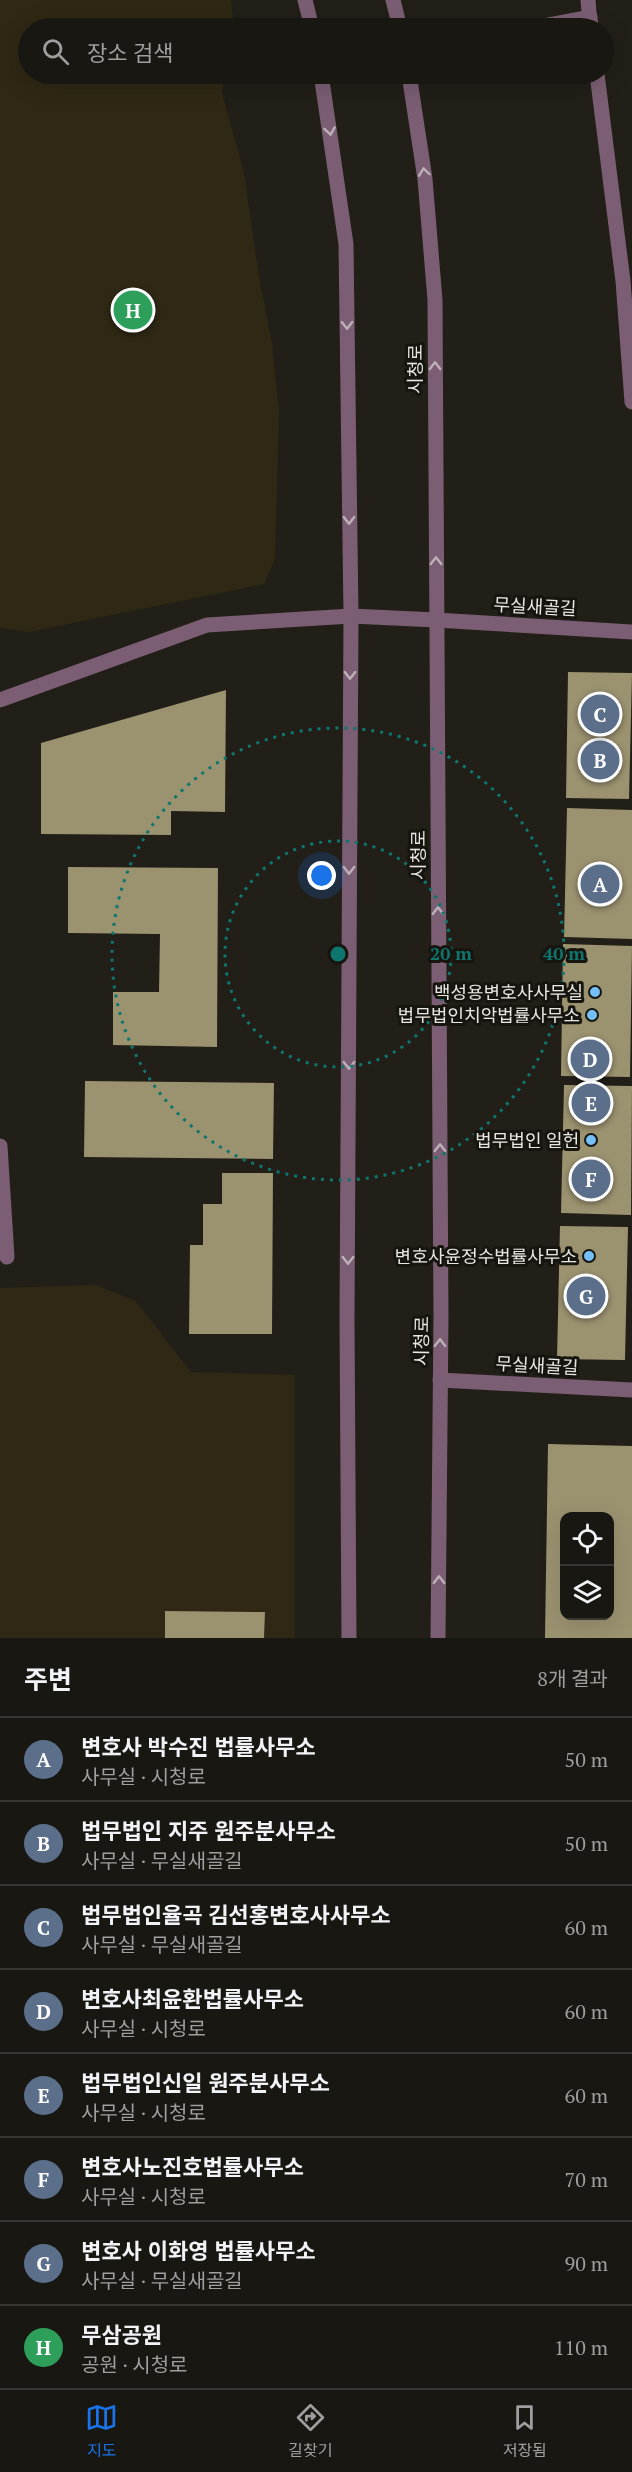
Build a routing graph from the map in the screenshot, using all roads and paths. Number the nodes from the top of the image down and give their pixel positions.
1 (305, 0) edge
2 (393, 0) edge
3 (588, 0) edge
4 (310, 18) edge
5 (398, 18) edge
6 (590, 18) edge
7 (322, 84) edge
8 (411, 84) edge
9 (598, 84) edge
10 (632, 402) edge
11 (351, 616) junction
12 (436, 620) junction
13 (632, 632) edge
14 (0, 700) edge
15 (0, 1146) edge
16 (7, 1257) dead end
17 (440, 1380) junction
18 (632, 1390) edge
19 (349, 1638) edge
20 (438, 1638) edge

1 - 4 street
2 - 5 street
3 - 6 street
7 -> 11 street
12 -> 8 street, 시청로
9 - 10 street
11 - 12 street, 무실새골길
11 - 14 street
11 -> 19 street
12 - 13 street, 무실새골길
17 -> 12 street, 시청로
15 - 16 street
17 - 18 street, 무실새골길
20 -> 17 street, 시청로

